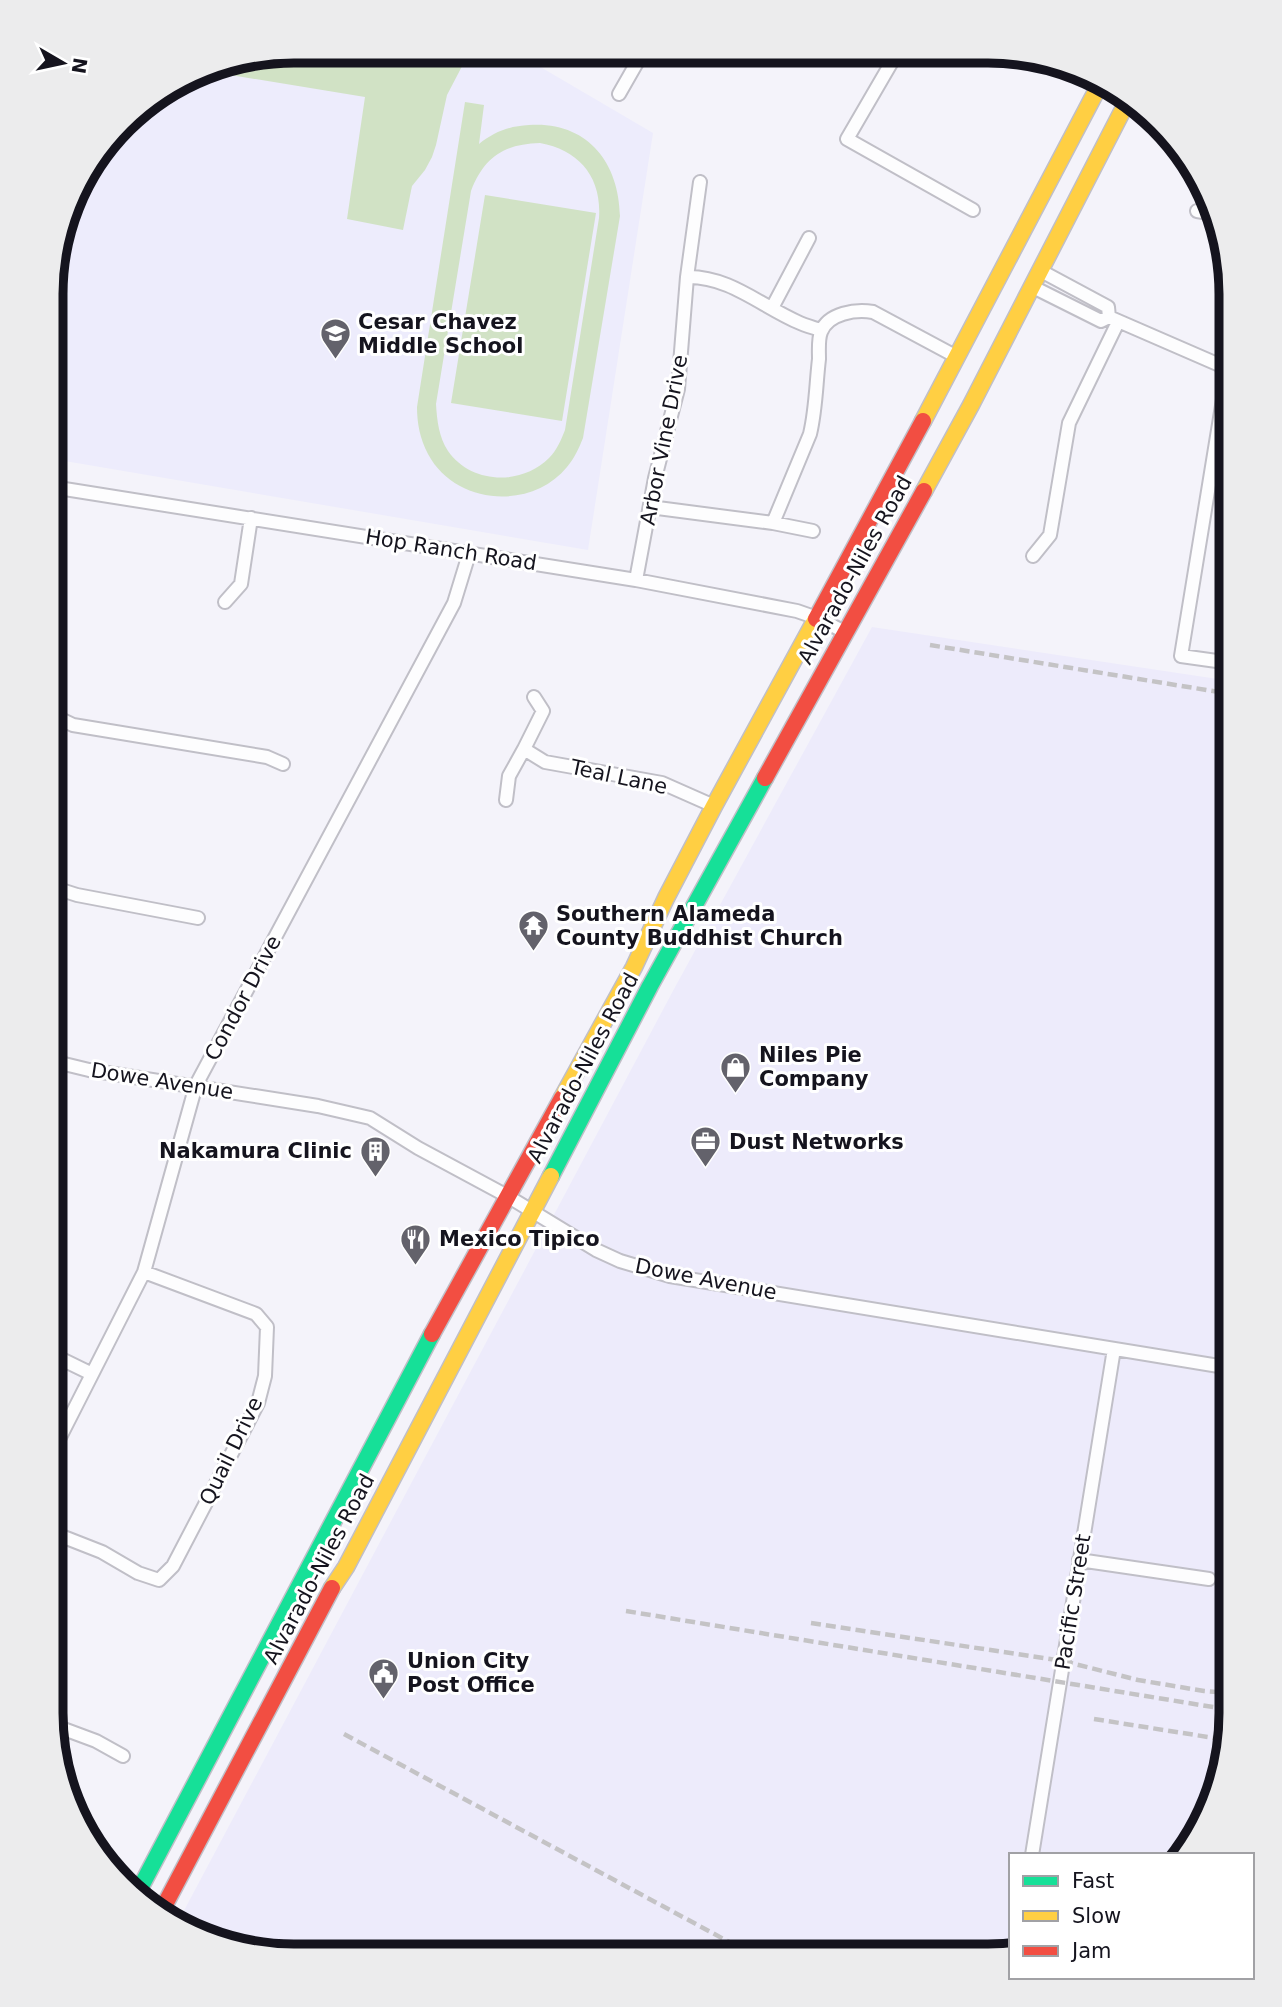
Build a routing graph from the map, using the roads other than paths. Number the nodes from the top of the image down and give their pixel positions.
1 (637, 63) edge
2 (891, 63) edge
3 (1096, 91) edge
4 (619, 94) dead end
5 (1124, 108) edge
6 (700, 182) dead end
7 (973, 210) dead end
8 (1197, 211) dead end
9 (1204, 212) edge
10 (808, 238) dead end
11 (1041, 271) junction
12 (687, 277) junction
13 (1033, 287) junction
14 (772, 308) junction
15 (1113, 319) junction
16 (821, 330) junction
17 (957, 357) junction
18 (1219, 365) edge
19 (1219, 434) edge
20 (63, 488) edge
21 (650, 507) junction
22 (251, 518) junction
23 (773, 523) junction
24 (813, 531) dead end
25 (469, 554) junction
26 (1033, 556) dead end
27 (636, 580) junction
28 (225, 602) dead end
29 (817, 618) junction
30 (845, 632) junction
31 (1219, 661) edge
32 (534, 697) dead end
33 (63, 721) edge
34 (524, 749) junction
35 (283, 764) dead end
36 (506, 800) dead end
37 (714, 806) junction
38 (63, 891) edge
39 (198, 918) dead end
40 (63, 1064) edge
41 (196, 1085) junction
42 (509, 1197) junction
43 (531, 1211) junction
44 (145, 1272) junction
45 (1114, 1349) junction
46 (63, 1360) edge
47 (1219, 1366) edge
48 (92, 1374) junction
49 (63, 1431) edge
50 (63, 1537) edge
51 (1080, 1560) junction
52 (1209, 1579) dead end
53 (63, 1729) edge
54 (123, 1756) dead end
55 (1032, 1853) edge
56 (141, 1886) edge
57 (165, 1904) edge

1 - 4 street
2 - 7 street
3 - 17 main road, Alvarado-Niles Road
5 - 11 main road, Alvarado-Niles Road
6 - 12 street, Arbor Vine Drive
8 - 9 street
10 - 14 street
11 - 13 main road, Alvarado-Niles Road
11 - 15 street
12 - 14 street
12 - 21 street, Arbor Vine Drive
13 - 15 street
13 - 30 main road, Alvarado-Niles Road
14 - 16 street
15 - 18 street
15 - 26 street
16 - 17 street
16 - 23 street
17 - 29 main road, Alvarado-Niles Road
19 - 31 street
20 - 22 street, Hop Ranch Road
21 - 23 street
21 - 27 street, Arbor Vine Drive
22 - 25 street, Hop Ranch Road
22 - 28 street
23 - 24 street
25 - 27 street, Hop Ranch Road
25 - 41 street, Condor Drive
27 - 29 street, Hop Ranch Road
29 - 30 street, Hop Ranch Road
29 - 37 main road, Alvarado-Niles Road
30 - 43 main road, Alvarado-Niles Road
32 - 34 street
33 - 35 street
34 - 36 street
34 - 37 street, Teal Lane
37 - 42 main road, Alvarado-Niles Road
38 - 39 street
40 - 41 street, Dowe Avenue
41 - 42 street, Dowe Avenue
41 - 44 street, Condor Drive
42 - 43 street, Dowe Avenue
42 - 56 main road, Alvarado-Niles Road
43 - 45 street, Dowe Avenue
43 - 57 main road, Alvarado-Niles Road
44 - 48 street, Condor Drive
44 - 50 street, Quail Drive
45 - 47 street, Dowe Avenue
45 - 51 street, Pacific Street
46 - 48 street
48 - 49 street, Condor Drive
51 - 52 street
51 - 55 street, Pacific Street
53 - 54 street

